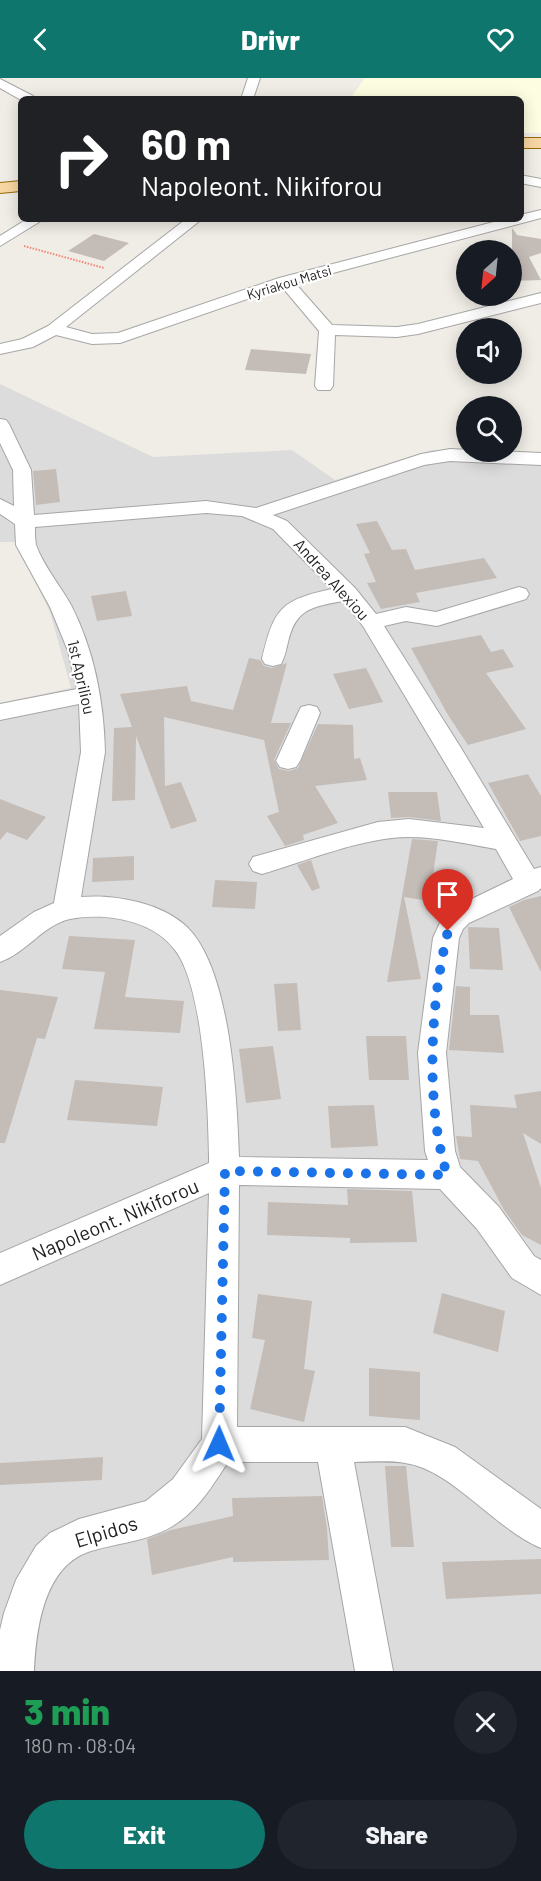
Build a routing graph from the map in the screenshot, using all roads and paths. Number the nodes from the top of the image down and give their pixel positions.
1 (254, 78) edge
2 (0, 83) edge
3 (24, 96) edge
4 (248, 96) edge
5 (524, 142) edge
6 (541, 143) edge
7 (524, 180) edge
8 (541, 183) edge
9 (18, 186) edge
10 (0, 188) edge
11 (541, 214) edge
12 (524, 218) edge
13 (32, 222) edge
14 (184, 222) edge
15 (510, 222) edge
16 (1, 241) edge
17 (125, 274) junction
18 (285, 281) junction
19 (541, 298) edge
20 (54, 329) junction
21 (327, 330) junction
22 (0, 349) edge
23 (324, 386) dead end
24 (0, 424) edge
25 (541, 459) edge
26 (9, 461) edge
27 (0, 505) edge
28 (258, 514) junction
29 (25, 522) junction
30 (348, 593) junction
31 (519, 594) dead end
32 (371, 622) junction
33 (273, 659) dead end
34 (89, 694) junction
35 (0, 712) edge
36 (309, 713) dead end
37 (288, 761) dead end
38 (504, 841) junction
39 (262, 864) dead end
40 (535, 880) edge
41 (66, 908) junction
42 (0, 951) edge
43 (225, 1171) junction
44 (447, 1175) junction
45 (0, 1269) edge
46 (541, 1279) edge
47 (219, 1444) junction
48 (333, 1445) junction
49 (541, 1530) edge
50 (15, 1671) edge
51 (374, 1671) edge

1 - 4 street
2 - 3 street
5 - 6 main road
7 - 8 street
9 - 10 main road
11 - 12 street, Kyriakou Matsi
13 - 16 street
14 - 17 street
15 - 18 street, Kyriakou Matsi
16 - 17 path
17 - 20 street
18 - 20 street, Kyriakou Matsi
18 - 21 street
19 - 21 street
20 - 22 street
21 - 23 street
24 - 26 street, 1st Apriliou
25 - 28 street
26 - 29 street, 1st Apriliou
27 - 29 street
28 - 29 street, Andrea Alexiou
28 - 30 street, Andrea Alexiou
29 - 34 street, 1st Apriliou
30 - 32 street, Andrea Alexiou
30 - 33 street
31 - 32 street
32 - 38 street, Andrea Alexiou
34 - 35 street
34 - 41 street, 1st Apriliou
36 - 37 street
38 - 39 street
38 - 40 street, Andrea Alexiou
40 - 44 street
41 - 42 street
41 - 43 street
43 - 44 street, Napoleont. Nikiforou
43 - 45 street, Napoleont. Nikiforou
43 - 47 street
44 - 46 street
47 - 48 street
47 - 50 street, Elpidos
48 - 49 street
48 - 51 street

